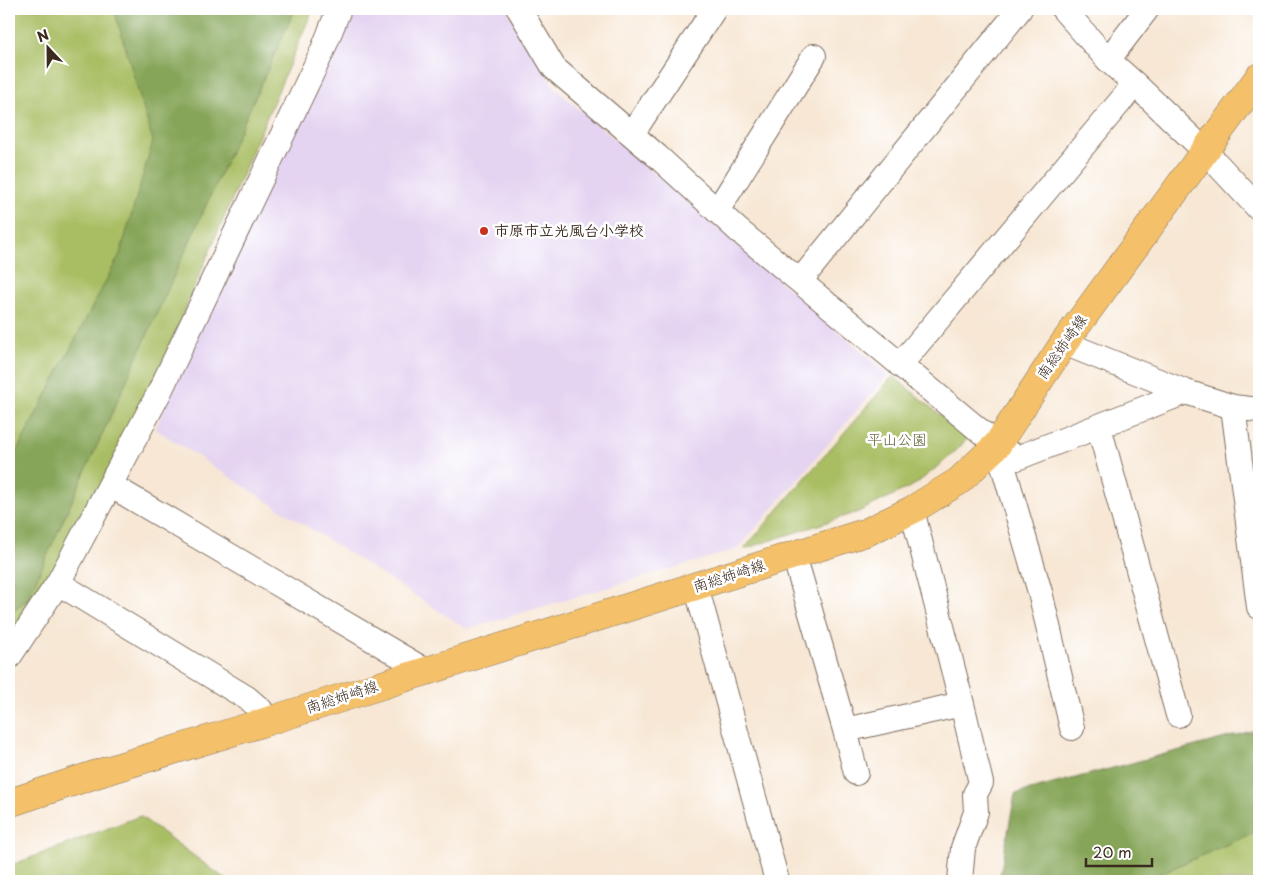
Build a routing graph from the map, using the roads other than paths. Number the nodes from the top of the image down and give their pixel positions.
1 (339, 9) edge
2 (519, 9) edge
3 (1020, 9) edge
4 (1063, 9) edge
5 (1147, 9) edge
6 (713, 11) dead end
7 (814, 56) dead end
8 (1108, 60) junction
9 (1259, 77) edge
10 (1135, 84) junction
11 (632, 134) junction
12 (1205, 151) junction
13 (1259, 208) edge
14 (718, 211) junction
15 (800, 281) junction
16 (1064, 343) junction
17 (900, 365) junction
18 (1186, 392) junction
19 (1233, 406) junction
20 (1259, 410) edge
21 (1099, 427) junction
22 (997, 445) junction
23 (110, 485) junction
24 (912, 510) junction
25 (794, 555) junction
26 (58, 583) junction
27 (696, 586) junction
28 (1259, 607) edge
29 (9, 657) edge
30 (426, 670) junction
31 (962, 704) junction
32 (1178, 714) dead end
33 (265, 722) junction
34 (1072, 728) dead end
35 (844, 730) junction
36 (856, 773) dead end
37 (9, 803) edge
38 (777, 881) edge
39 (960, 881) edge

1 - 23 street
2 - 11 street
3 - 15 street
4 - 8 street
5 - 8 street
6 - 11 street
7 - 14 street
8 - 10 street
9 - 12 main road, 南総姉崎線
10 - 12 street
10 - 17 street
11 - 14 street
12 - 13 street
12 - 16 main road, 南総姉崎線
14 - 15 street
15 - 17 street
16 - 18 street
16 - 22 main road, 南総姉崎線
17 - 22 street
18 - 19 street
18 - 21 street
19 - 20 street
19 - 28 street
21 - 22 street
21 - 32 street
22 - 24 main road, 南総姉崎線
22 - 34 street
23 - 26 street
23 - 30 street
24 - 25 main road, 南総姉崎線
24 - 31 street
25 - 27 main road, 南総姉崎線
25 - 35 street
26 - 29 street
26 - 33 street
27 - 30 main road, 南総姉崎線
27 - 38 street
30 - 33 main road, 南総姉崎線
31 - 35 street
31 - 39 street
33 - 37 main road, 南総姉崎線
35 - 36 street

